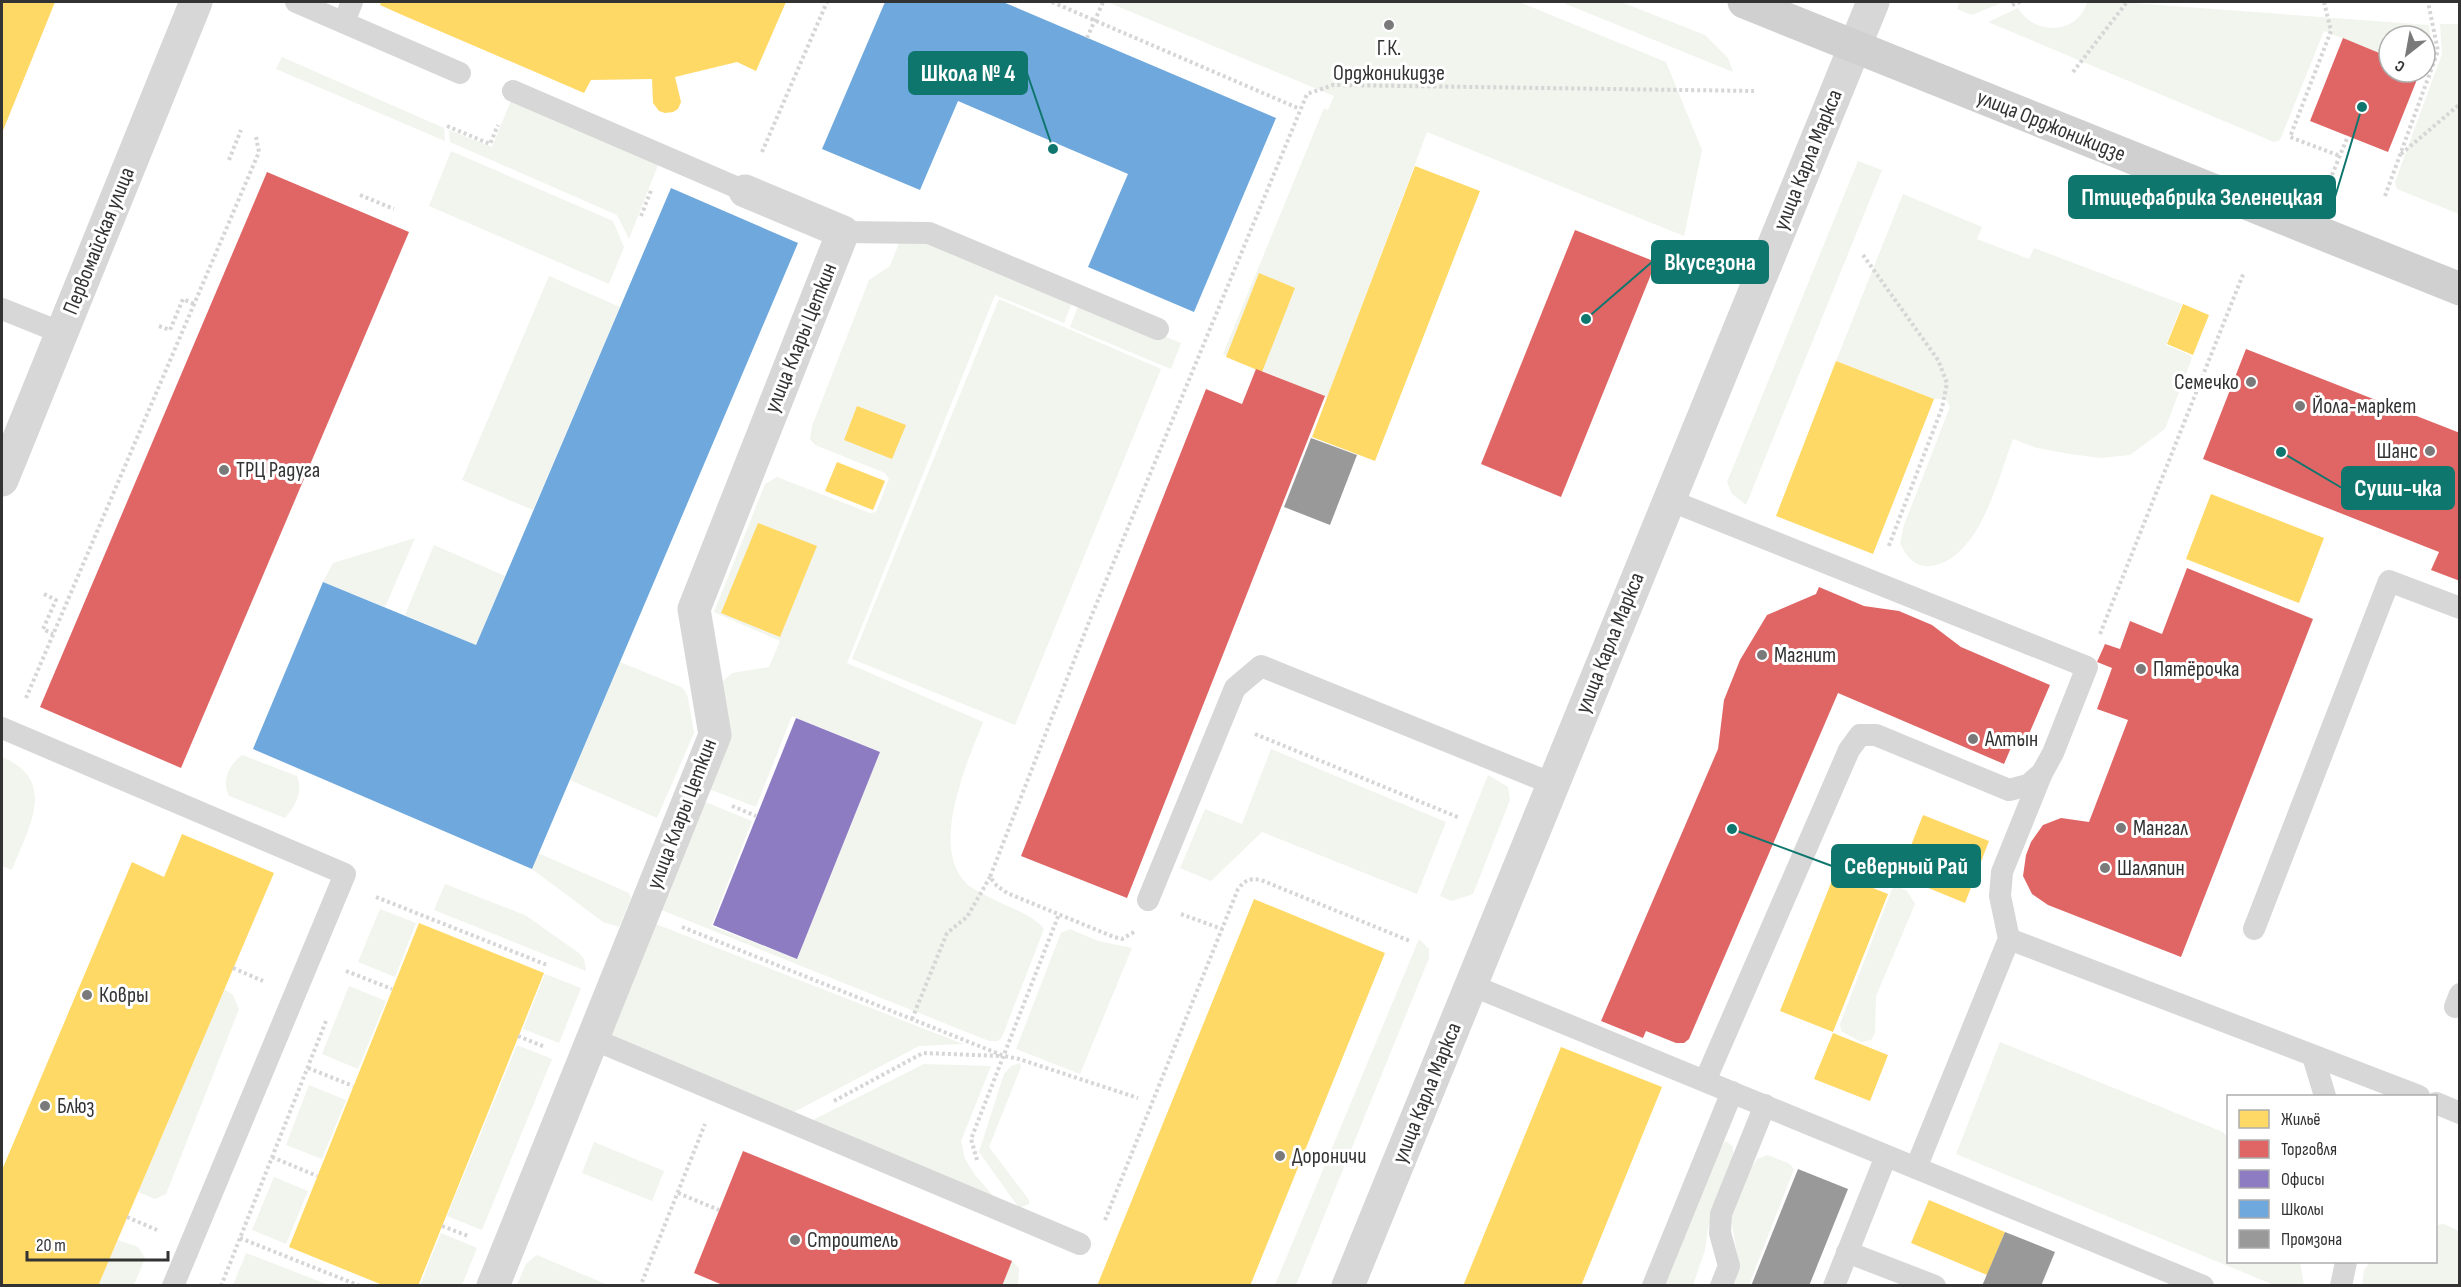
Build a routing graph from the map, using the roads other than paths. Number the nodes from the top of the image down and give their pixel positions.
1 (196, 2) edge
2 (296, 2) edge
3 (1744, 2) edge
4 (1873, 2) edge
5 (348, 12) edge
6 (1854, 46) junction
7 (460, 73) dead end
8 (513, 92) road end
9 (745, 191) joint
10 (843, 232) junction
11 (2460, 289) edge
12 (2, 309) edge
13 (1158, 330) dead end
14 (62, 333) junction
15 (2, 480) edge
16 (1669, 500) junction
17 (2460, 609) edge
18 (2, 728) edge
19 (2042, 773) junction
20 (1553, 784) junction
21 (1148, 900) road end
22 (2254, 929) dead end
23 (2009, 939) junction
24 (1471, 985) junction
25 (593, 1039) junction
26 (2313, 1056) junction
27 (1705, 1081) junction
28 (1732, 1092) junction
29 (2325, 1095) edge
30 (2416, 1095) edge
31 (2437, 1103) edge
32 (1765, 1105) junction
33 (2460, 1113) edge
34 (1886, 1156) junction
35 (1916, 1168) junction
36 (1080, 1244) dead end
37 (1847, 1252) junction
38 (2346, 1263) edge
39 (173, 1286) edge
40 (493, 1286) edge
41 (1348, 1286) edge
42 (1653, 1286) edge
43 (1721, 1286) edge
44 (1834, 1286) edge
45 (1935, 1286) edge
46 (2203, 1286) edge
47 (2341, 1286) edge

1 - 14 street, Первомайская улица
2 - 5 lane
3 - 6 main road, улица Орджоникидзе
4 - 6 street, улица Карла Маркса
5 - 7 lane
6 - 11 main road, улица Орджоникидзе
6 - 16 street, улица Карла Маркса
8 - 9 lane
9 - 10 street
10 - 13 lane
10 - 25 street, улица Клары Цеткин
12 - 14 lane
14 - 15 street, Первомайская улица
16 - 19 lane
16 - 20 street, улица Карла Маркса
17 - 22 lane
18 - 39 lane
19 - 23 lane
19 - 27 lane
20 - 21 lane
20 - 24 street, улица Карла Маркса
23 - 26 lane
23 - 35 lane
24 - 27 lane
24 - 41 street, улица Карла Маркса
25 - 36 lane
25 - 40 street, улица Клары Цеткин
26 - 29 lane
26 - 30 lane
27 - 28 lane
28 - 32 lane
28 - 42 lane
31 - 33 lane
32 - 34 lane
32 - 43 lane
34 - 35 lane
34 - 37 lane
35 - 46 lane
37 - 44 lane
37 - 45 lane
38 - 47 lane

